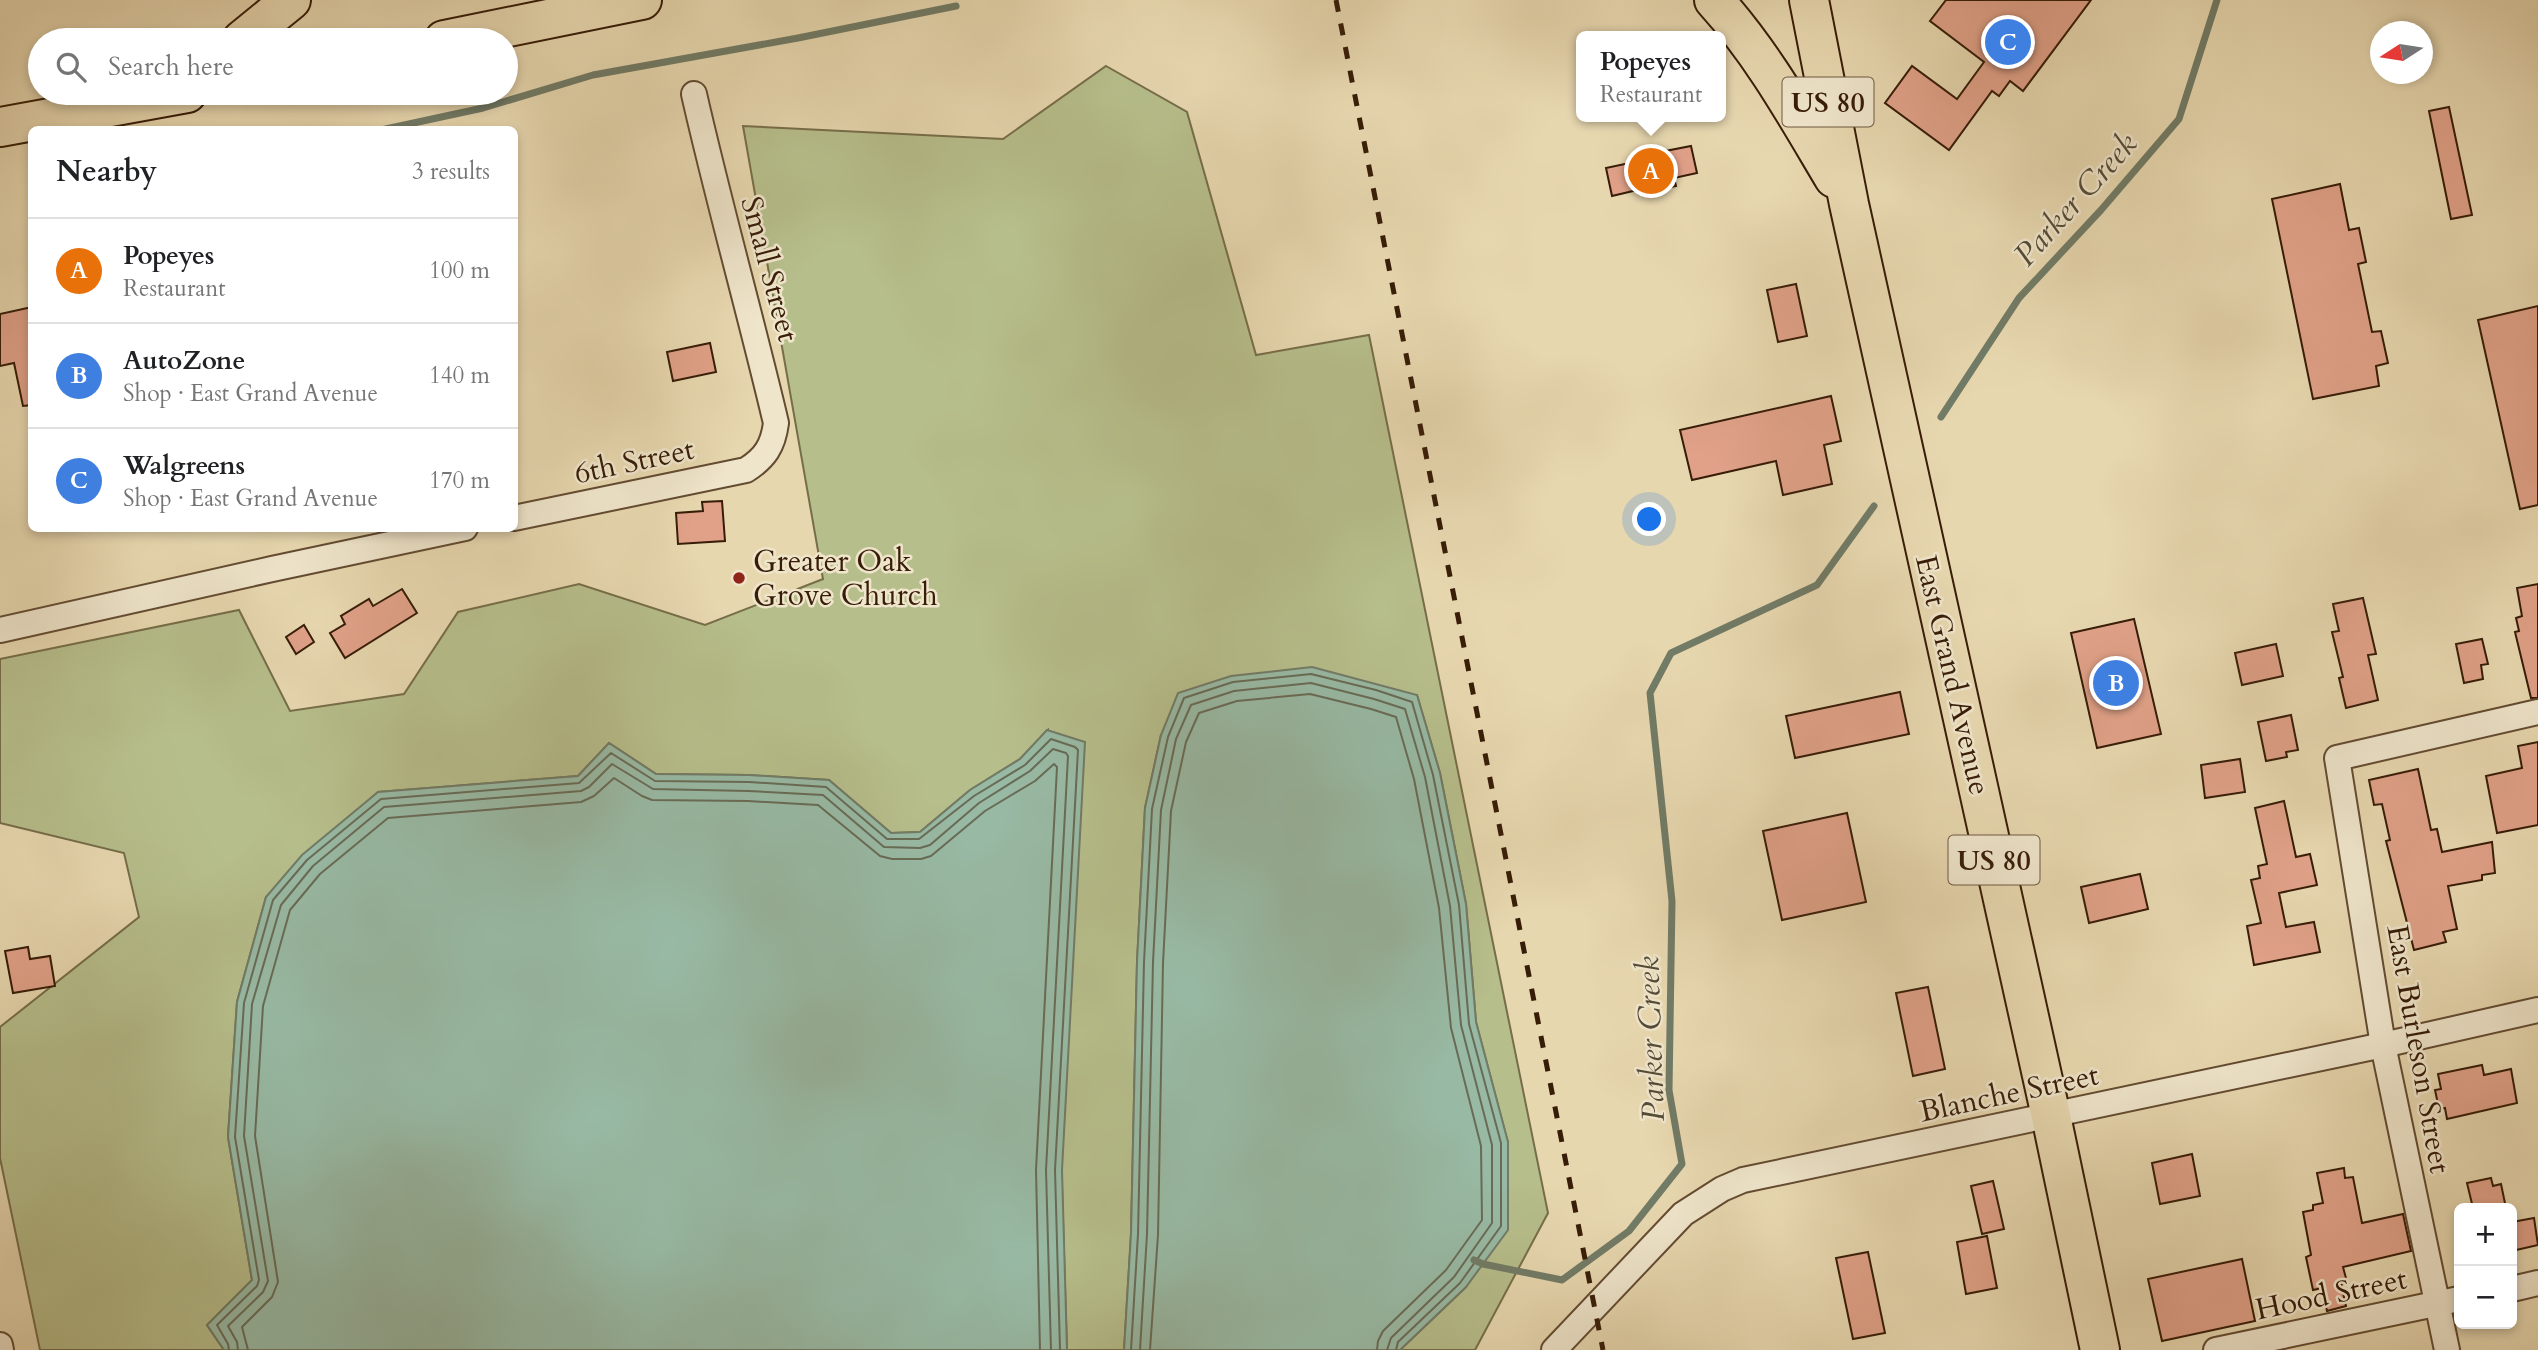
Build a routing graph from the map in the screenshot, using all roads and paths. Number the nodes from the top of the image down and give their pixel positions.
1 (292, 0) edge
2 (642, 0) edge
3 (1714, 0) edge
4 (1809, 0) edge
5 (1828, 0) edge
6 (258, 28) edge
7 (503, 28) edge
8 (1822, 76) junction
9 (694, 94) dead end
10 (118, 105) edge
11 (0, 127) edge
12 (1849, 204) junction
13 (763, 459) joint
14 (518, 517) edge
15 (446, 532) edge
16 (0, 630) edge
17 (2538, 712) edge
18 (2538, 1010) edge
19 (2383, 1045) junction
20 (2051, 1116) junction
21 (2538, 1283) edge
22 (2517, 1288) edge
23 (2448, 1302) edge
24 (1554, 1350) edge
25 (2100, 1350) edge
26 (2216, 1350) edge
27 (2446, 1350) edge

1 - 6 highway
2 - 7 highway
3 - 12 highway
4 - 8 highway, East Grand Avenue / US 80
5 - 8 highway
8 - 12 highway, East Grand Avenue / US 80
9 - 13 street, Small Street
10 - 11 highway
12 - 20 highway, East Grand Avenue / US 80
13 - 14 street, 6th Street
15 - 16 street
17 - 19 street, East Burleson Street
18 - 19 street, Blanche Street
19 - 20 street, Blanche Street
19 - 23 street, East Burleson Street
20 - 24 street, Blanche Street
20 - 25 highway, East Grand Avenue / US 80
21 - 22 street
23 - 26 street, Hood Street
23 - 27 street, East Burleson Street

